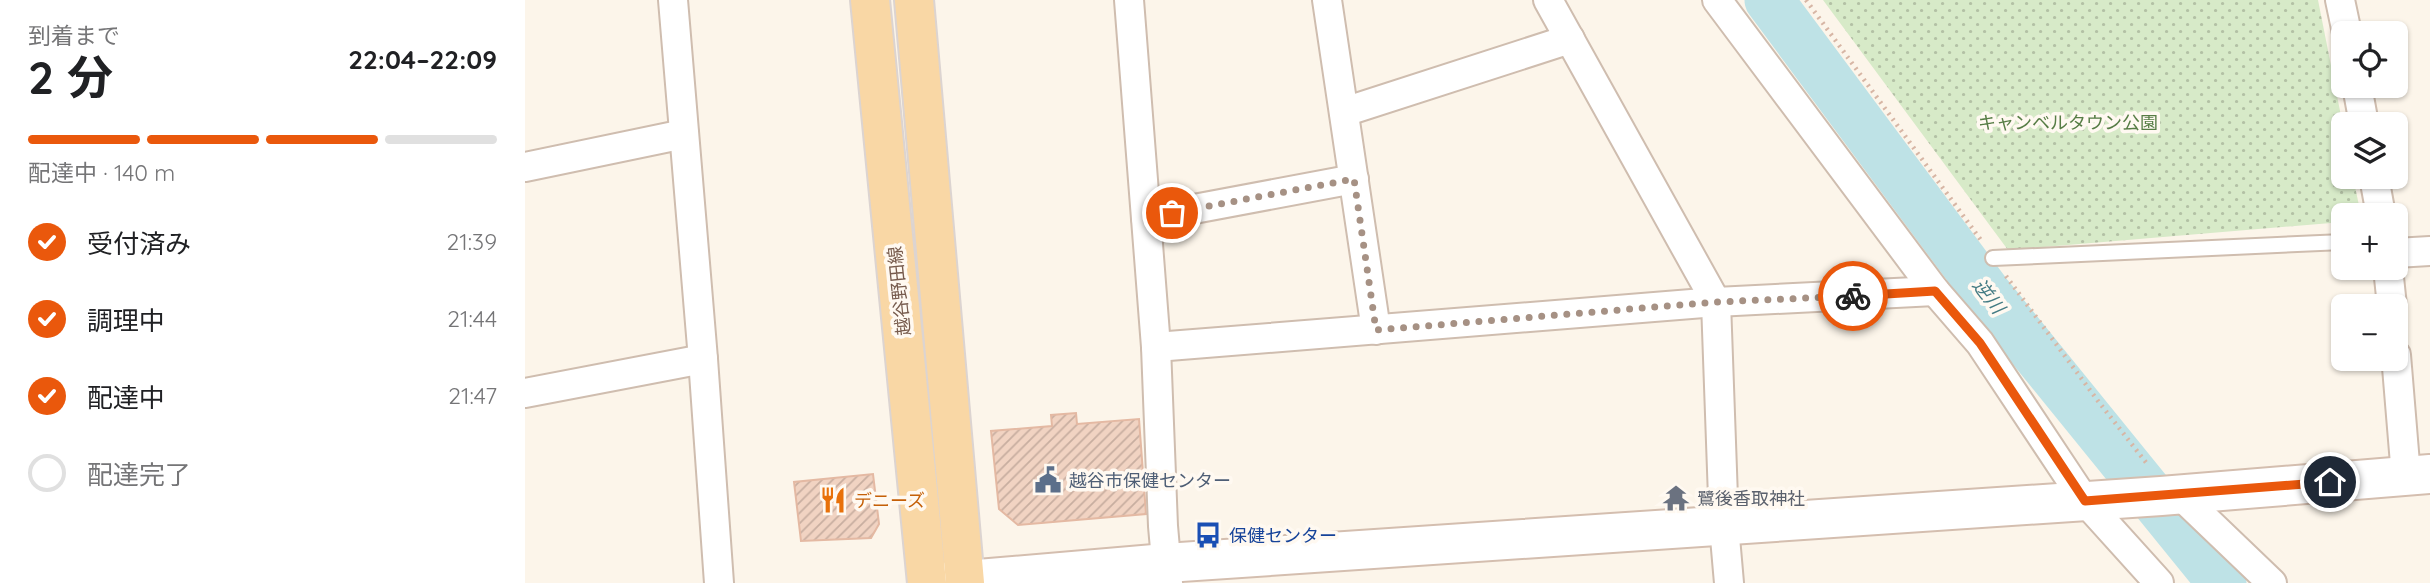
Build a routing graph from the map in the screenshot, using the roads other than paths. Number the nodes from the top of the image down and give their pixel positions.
1 (673, 0) edge
2 (870, 0) edge
3 (914, 0) edge
4 (1129, 0) edge
5 (1327, 0) edge
6 (1548, 0) edge
7 (1717, 0) edge
8 (2340, 0) edge
9 (2344, 21) edge
10 (1570, 39) junction
11 (1343, 112) junction
12 (684, 134) junction
13 (525, 167) edge
14 (1354, 179) junction
15 (1146, 218) junction
16 (2331, 243) edge
17 (2430, 251) edge
18 (2408, 252) edge
19 (1993, 258) dead end
20 (1935, 291) junction
21 (1716, 302) junction
22 (1376, 330) junction
23 (1156, 347) junction
24 (703, 359) junction
25 (2399, 371) edge
26 (525, 393) edge
27 (2418, 475) edge
28 (2170, 495) junction
29 (2090, 501) junction
30 (1724, 526) junction
31 (1167, 573) edge
32 (965, 582) edge
33 (719, 583) edge
34 (926, 583) edge
35 (1729, 583) edge
36 (2159, 583) edge
37 (2272, 583) edge

1 - 12 street
2 - 34 main road, 越谷野田線
3 - 32 main road
4 - 15 street
5 - 11 street
6 - 10 street
7 - 20 street
8 - 9 street
10 - 11 street
10 - 21 street
11 - 14 street
12 - 13 street
12 - 24 street
14 - 15 street
14 - 22 street
15 - 23 street
16 - 19 lane
17 - 18 street
20 - 21 street
20 - 29 street
21 - 22 street
21 - 30 street
22 - 23 street
23 - 31 street
24 - 26 street
24 - 33 street
25 - 27 street
27 - 28 street
28 - 29 street
28 - 37 street
29 - 30 street
29 - 36 street
30 - 31 street
30 - 35 street
31 - 32 street
32 - 34 street

